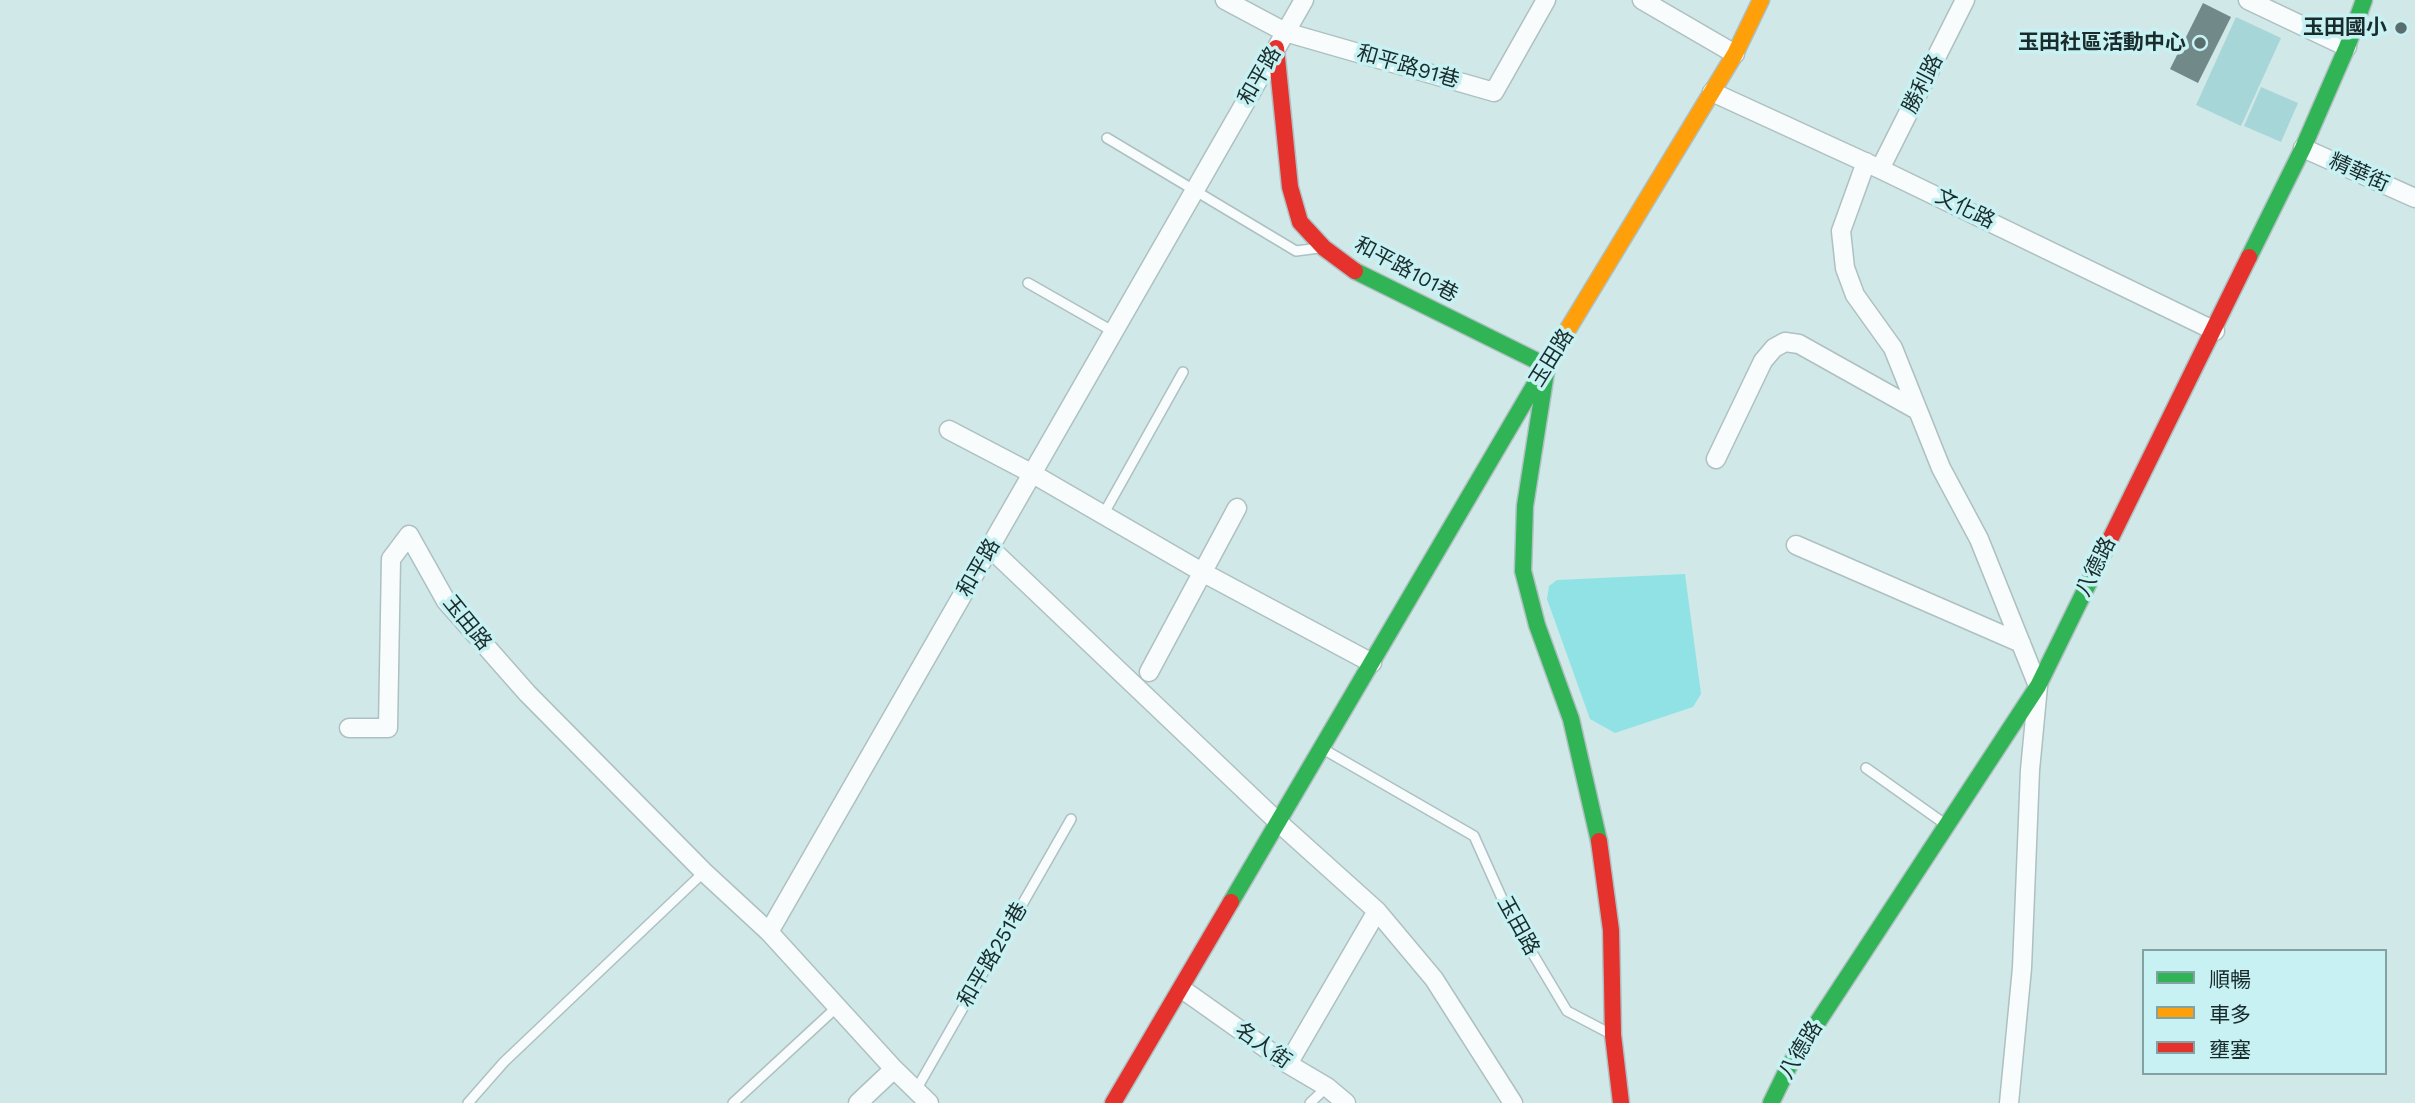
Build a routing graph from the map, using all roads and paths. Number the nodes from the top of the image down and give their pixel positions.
1 (1226, 0) edge
2 (1304, 0) edge
3 (1546, 0) edge
4 (1642, 0) edge
5 (1760, 0) edge
6 (1965, 0) edge
7 (2248, 0) edge
8 (2364, 0) edge
9 (1285, 32) junction
10 (2347, 47) junction
11 (1276, 48) junction
12 (1735, 54) junction
13 (1712, 92) junction
14 (1107, 138) dead end
15 (2303, 148) junction
16 (1873, 165) junction
17 (1195, 190) junction
18 (2415, 198) edge
19 (1324, 248) junction
20 (1028, 283) dead end
21 (2215, 331) junction
22 (1114, 332) junction
23 (1547, 366) junction
24 (1183, 372) dead end
25 (1917, 410) junction
26 (949, 430) dead end
27 (1716, 459) dead end
28 (1033, 474) junction
29 (1237, 508) dead end
30 (1103, 515) junction
31 (1796, 545) dead end
32 (990, 548) junction
33 (1202, 572) junction
34 (2021, 643) junction
35 (1372, 663) junction
36 (1149, 672) dead end
37 (2038, 686) junction
38 (349, 728) dead end
39 (1322, 748) junction
40 (1866, 768) dead end
41 (1070, 819) dead end
42 (1278, 822) junction
43 (1946, 825) junction
44 (704, 872) junction
45 (1377, 911) junction
46 (769, 932) junction
47 (1182, 989) junction
48 (837, 1007) junction
49 (1613, 1035) junction
50 (1288, 1064) junction
51 (894, 1069) junction
52 (1328, 1087) junction
53 (916, 1090) junction
54 (468, 1103) edge
55 (733, 1103) edge
56 (858, 1103) edge
57 (929, 1103) edge
58 (1113, 1103) edge
59 (1310, 1103) edge
60 (1346, 1103) edge
61 (1513, 1103) edge
62 (1621, 1103) edge
63 (1771, 1103) edge
64 (2009, 1103) edge

1 - 9 street, 和平路91巷
2 - 9 street, 和平路
3 - 9 street, 和平路91巷
4 - 12 street
5 - 12 street, 玉田路
6 - 16 street, 勝利路
7 - 10 street
8 - 10 street, 八德路
9 - 11 street, 和平路
10 - 15 street, 八德路
11 - 17 street, 和平路
11 - 19 street, 和平路101巷
12 - 13 street, 玉田路
13 - 16 street, 文化路
13 - 23 street, 玉田路
14 - 17 lane
15 - 18 street, 精華街
15 - 21 street, 八德路
16 - 21 street, 文化路
16 - 25 street, 勝利路
17 - 19 lane
17 - 22 street, 和平路
19 - 23 street, 和平路101巷
20 - 22 lane
21 - 37 street, 八德路
22 - 28 street, 和平路
23 - 35 street, 玉田路
23 - 49 street
24 - 30 lane
25 - 27 street
25 - 34 street, 勝利路
26 - 28 street
28 - 30 street
28 - 32 street, 和平路
29 - 33 street
30 - 33 street
31 - 34 street
32 - 42 street
32 - 46 street, 和平路
33 - 35 street
33 - 36 street
34 - 37 street, 勝利路
35 - 39 street, 玉田路
37 - 43 street, 八德路
37 - 64 street
38 - 44 street, 玉田路
39 - 42 street, 玉田路
39 - 49 lane, 玉田路
40 - 43 lane
41 - 53 lane, 和平路251巷
42 - 45 street
42 - 47 street, 玉田路
43 - 63 street, 八德路
44 - 46 street, 玉田路
44 - 54 lane
45 - 50 street
45 - 61 street
46 - 48 street
47 - 50 street, 名人街
47 - 58 street, 玉田路
48 - 51 street
48 - 55 lane
49 - 62 street
50 - 52 street, 名人街
51 - 53 street
51 - 56 street
52 - 59 lane
52 - 60 street, 名人街
53 - 57 street

